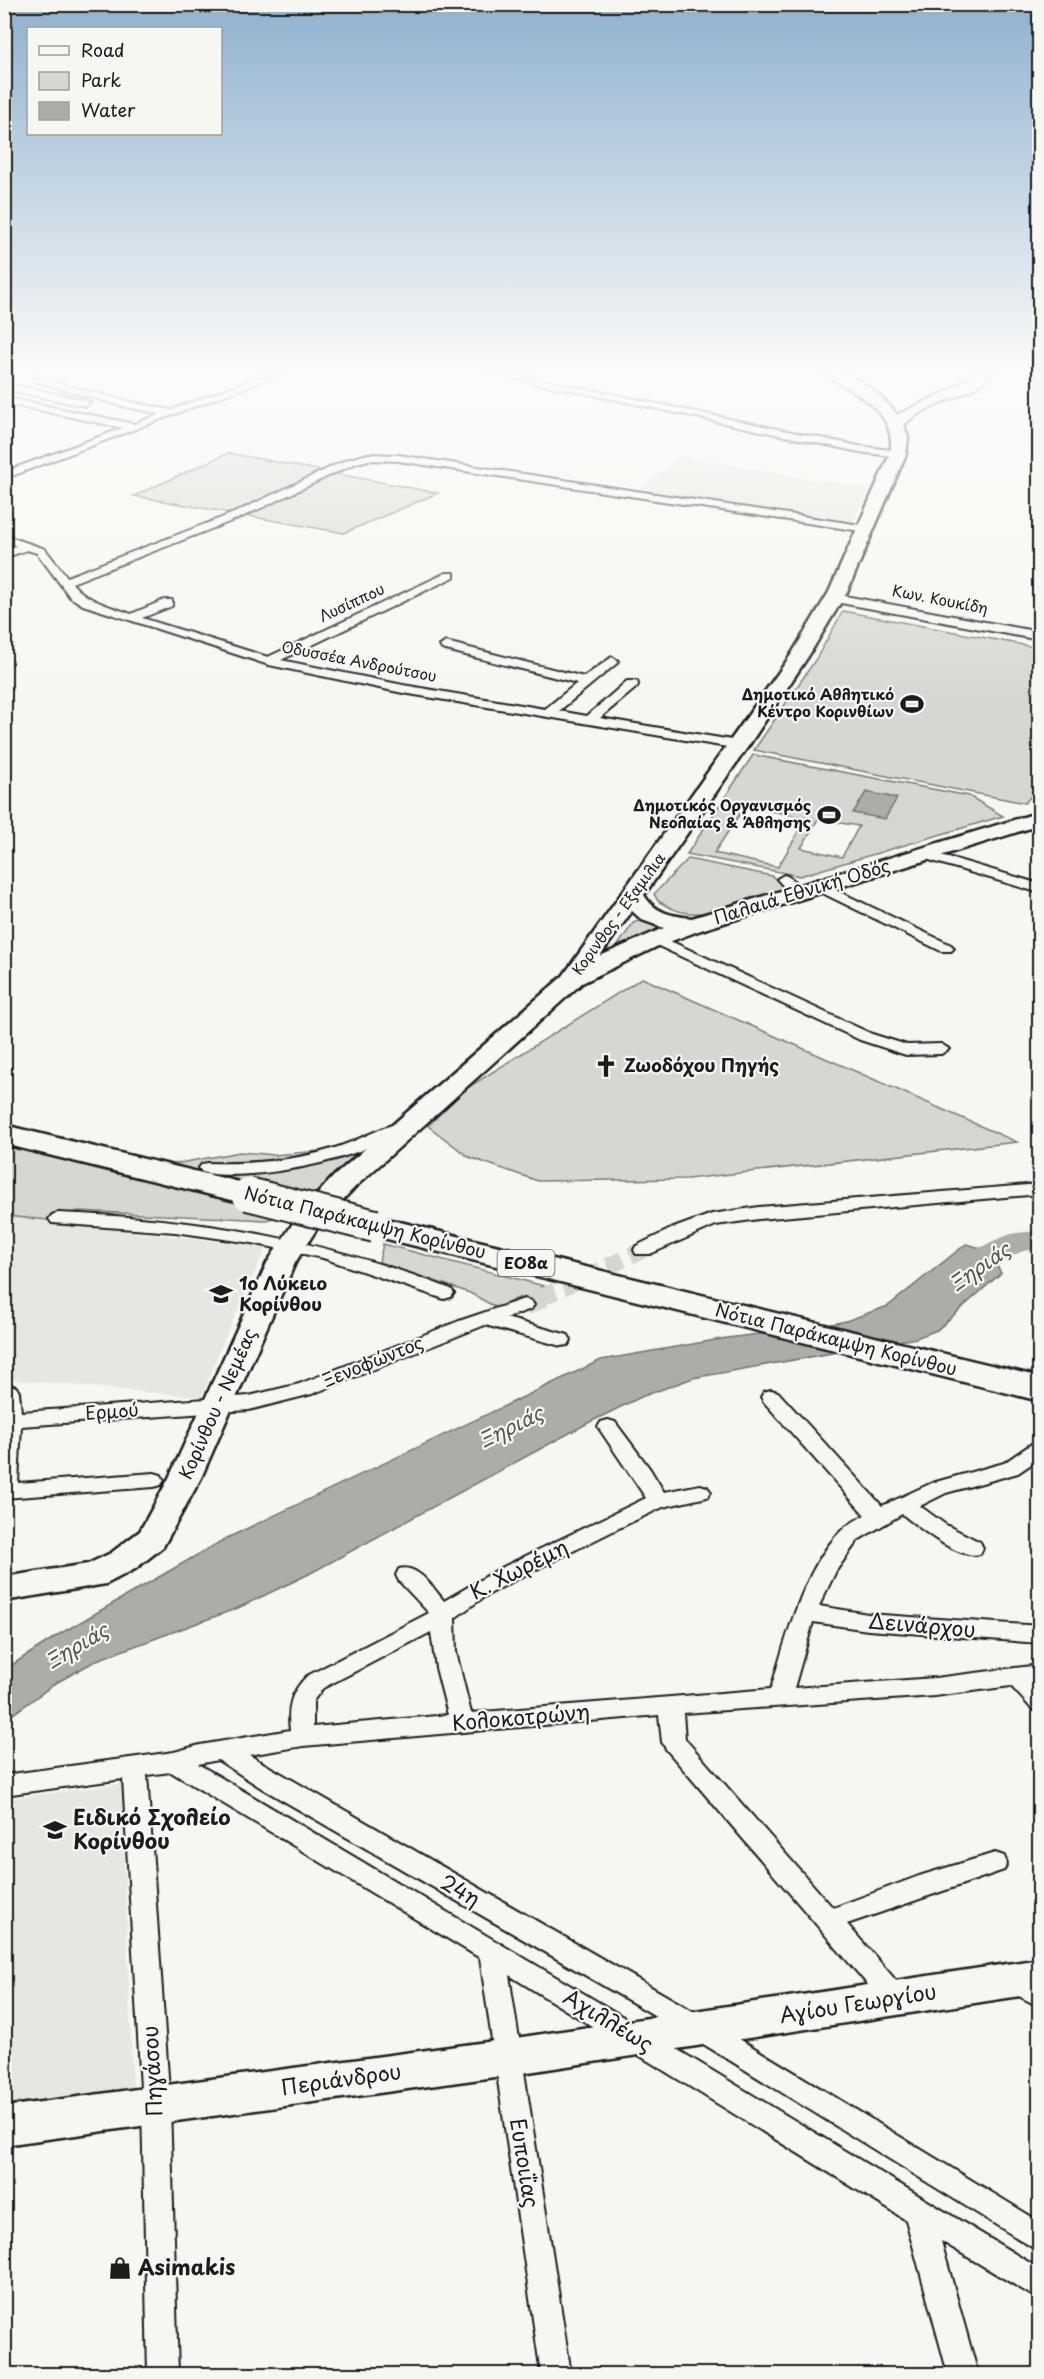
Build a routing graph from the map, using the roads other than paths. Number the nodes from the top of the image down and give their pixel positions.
1 (309, 482) edge
2 (550, 482) edge
3 (886, 482) edge
4 (867, 529) junction
5 (4, 538) edge
6 (26, 546) junction
7 (4, 555) edge
8 (450, 575) dead end
9 (64, 582) junction
10 (834, 598) junction
11 (168, 603) dead end
12 (131, 618) junction
13 (1040, 636) edge
14 (446, 646) dead end
15 (269, 661) junction
16 (612, 661) dead end
17 (588, 682) junction
18 (632, 684) dead end
19 (548, 713) junction
20 (590, 720) junction
21 (739, 745) junction
22 (1040, 818) edge
23 (924, 854) junction
24 (819, 886) junction
25 (1040, 889) edge
26 (632, 894) junction
27 (693, 925) junction
28 (655, 939) junction
29 (946, 948) dead end
30 (571, 981) junction
31 (941, 1049) dead end
32 (408, 1125) junction
33 (4, 1134) edge
34 (207, 1168) dead end
35 (1040, 1189) edge
36 (58, 1219) dead end
37 (293, 1245) junction
38 (643, 1250) tunnel mouth
39 (444, 1293) dead end
40 (524, 1305) tunnel mouth
41 (486, 1319) junction
42 (561, 1340) dead end
43 (1039, 1389) edge
44 (4, 1390) edge
45 (771, 1397) dead end
46 (219, 1404) junction
47 (8, 1420) edge
48 (608, 1426) dead end
49 (1039, 1446) edge
50 (154, 1480) dead end
51 (6, 1491) edge
52 (700, 1492) dead end
53 (659, 1501) junction
54 (904, 1505) junction
55 (879, 1516) junction
56 (972, 1548) dead end
57 (407, 1575) dead end
58 (4, 1589) edge
59 (805, 1612) junction
60 (444, 1615) junction
61 (1040, 1635) edge
62 (1040, 1674) edge
63 (1016, 1677) junction
64 (780, 1697) junction
65 (1040, 1703) edge
66 (670, 1705) junction
67 (462, 1723) junction
68 (303, 1737) junction
69 (221, 1750) junction
70 (174, 1762) junction
71 (134, 1767) junction
72 (4, 1785) edge
73 (995, 1863) dead end
74 (829, 1920) junction
75 (492, 1951) junction
76 (1030, 1984) edge
77 (896, 1998) junction
78 (689, 2031) junction
79 (636, 2038) junction
80 (509, 2057) junction
81 (156, 2105) junction
82 (4, 2126) edge
83 (918, 2211) junction
84 (1040, 2238) edge
85 (1040, 2286) edge
86 (164, 2374) edge
87 (556, 2374) edge
88 (963, 2374) edge

1 - 9 street
2 - 4 street
3 - 4 street, Κορινθος - Εξαμιλια
4 - 10 street, Κορινθος - Εξαμιλια
5 - 6 street, Οδυσσέα Ανδρούτσου
6 - 7 street
6 - 9 street, Οδυσσέα Ανδρούτσου
8 - 15 street, Λυσίππου
9 - 12 street, Οδυσσέα Ανδρούτσου
10 - 13 street, Κων. Κουκίδη
10 - 21 street, Κορινθος - Εξαμιλια
11 - 12 street
12 - 15 street, Οδυσσέα Ανδρούτσου
14 - 17 street
15 - 19 street, Οδυσσέα Ανδρούτσου
16 - 17 street
17 - 19 street
18 - 20 street
19 - 20 street, Οδυσσέα Ανδρούτσου
20 - 21 street, Οδυσσέα Ανδρούτσου
21 - 26 street, Κορινθος - Εξαμιλια
22 - 23 street, Παλαιά Εθνική Οδός
23 - 24 street, Παλαιά Εθνική Οδός
23 - 25 street
24 - 27 street, Παλαιά Εθνική Οδός
24 - 29 street
26 - 27 street
26 - 30 street, Κορινθος - Εξαμιλια
27 - 28 street, Παλαιά Εθνική Οδός
28 - 30 street, Παλαιά Εθνική Οδός
28 - 31 street
30 - 32 street, Κορίνθου - Νεμέας
32 - 34 street
32 - 37 street, Κορίνθου - Νεμέας
33 - 43 highway, Νότια Παράκαμψη Κορίνθου / ΕΟ8α, bridge
35 - 38 street
36 - 37 street
37 - 39 street
37 - 46 street, Κορίνθου - Νεμέας
40 - 41 street, Ξενοφώντος
41 - 42 street
41 - 46 street, Ξενοφώντος
44 - 47 street
45 - 55 street
46 - 47 street, Ερμού
46 - 58 street, Κορίνθου - Νεμέας
47 - 51 street
48 - 53 street
49 - 54 street
50 - 51 street
52 - 53 street, Κ. Χωρέμη
53 - 60 street, Κ. Χωρέμη
54 - 55 street
54 - 56 street
55 - 59 street
57 - 60 street
59 - 61 street, Δεινάρχου
59 - 64 street
60 - 67 street
60 - 68 street, Κ. Χωρέμη
62 - 63 street, Κολοκοτρώνη
63 - 64 street, Κολοκοτρώνη
63 - 65 street
64 - 66 street, Κολοκοτρώνη
66 - 67 street, Κολοκοτρώνη
66 - 74 street
67 - 68 street, Κολοκοτρώνη
68 - 69 street, Κολοκοτρώνη
69 - 70 street, Κολοκοτρώνη
69 - 78 street, 24η
70 - 71 street, Κολοκοτρώνη
70 - 75 street, Αχιλλέως
71 - 72 street, Κολοκοτρώνη
71 - 81 street, Πηγάσου
73 - 74 street
74 - 77 street
75 - 79 street, Αχιλλέως
75 - 80 street, Ευποιΐας
76 - 77 street, Αγίου Γεωργίου
77 - 78 street, Αγίου Γεωργίου
78 - 79 street, Περιάνδρου
78 - 84 street
79 - 80 street, Περιάνδρου
79 - 83 street, Αχιλλέως
80 - 81 street, Περιάνδρου
80 - 87 street, Ευποιΐας
81 - 82 street, Περιάνδρου
81 - 86 street, Πηγάσου
83 - 85 street, Αχιλλέως
83 - 88 street

